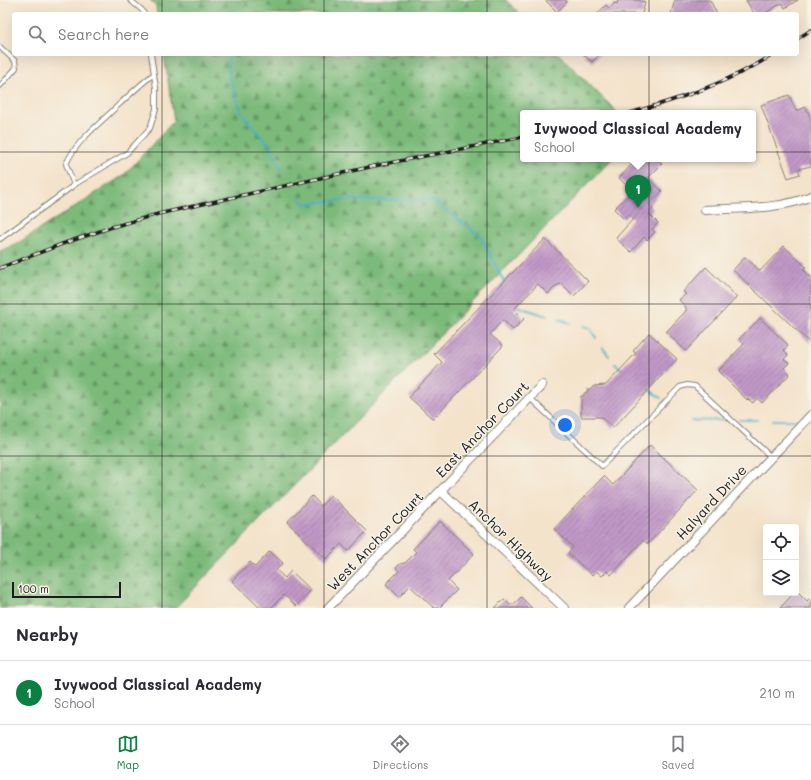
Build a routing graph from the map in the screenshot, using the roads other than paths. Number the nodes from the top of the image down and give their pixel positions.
1 (130, 0) edge
2 (143, 12) edge
3 (0, 47) edge
4 (151, 56) edge
5 (154, 74) junction
6 (0, 86) edge
7 (74, 185) junction
8 (811, 196) edge
9 (705, 210) dead end
10 (0, 239) edge
11 (542, 385) dead end
12 (530, 398) junction
13 (811, 415) edge
14 (771, 457) junction
15 (441, 491) junction
16 (328, 608) edge
17 (564, 608) edge
18 (629, 608) edge

1 - 2 lane
3 - 6 lane
4 - 5 lane
5 - 7 lane
5 - 7 lane
7 - 10 lane
8 - 9 street
11 - 12 street, East Anchor Court
12 - 14 lane
12 - 15 street, East Anchor Court
13 - 14 street, Halyard Drive
14 - 18 street, Halyard Drive
15 - 16 street, West Anchor Court
15 - 17 street, Anchor Highway

